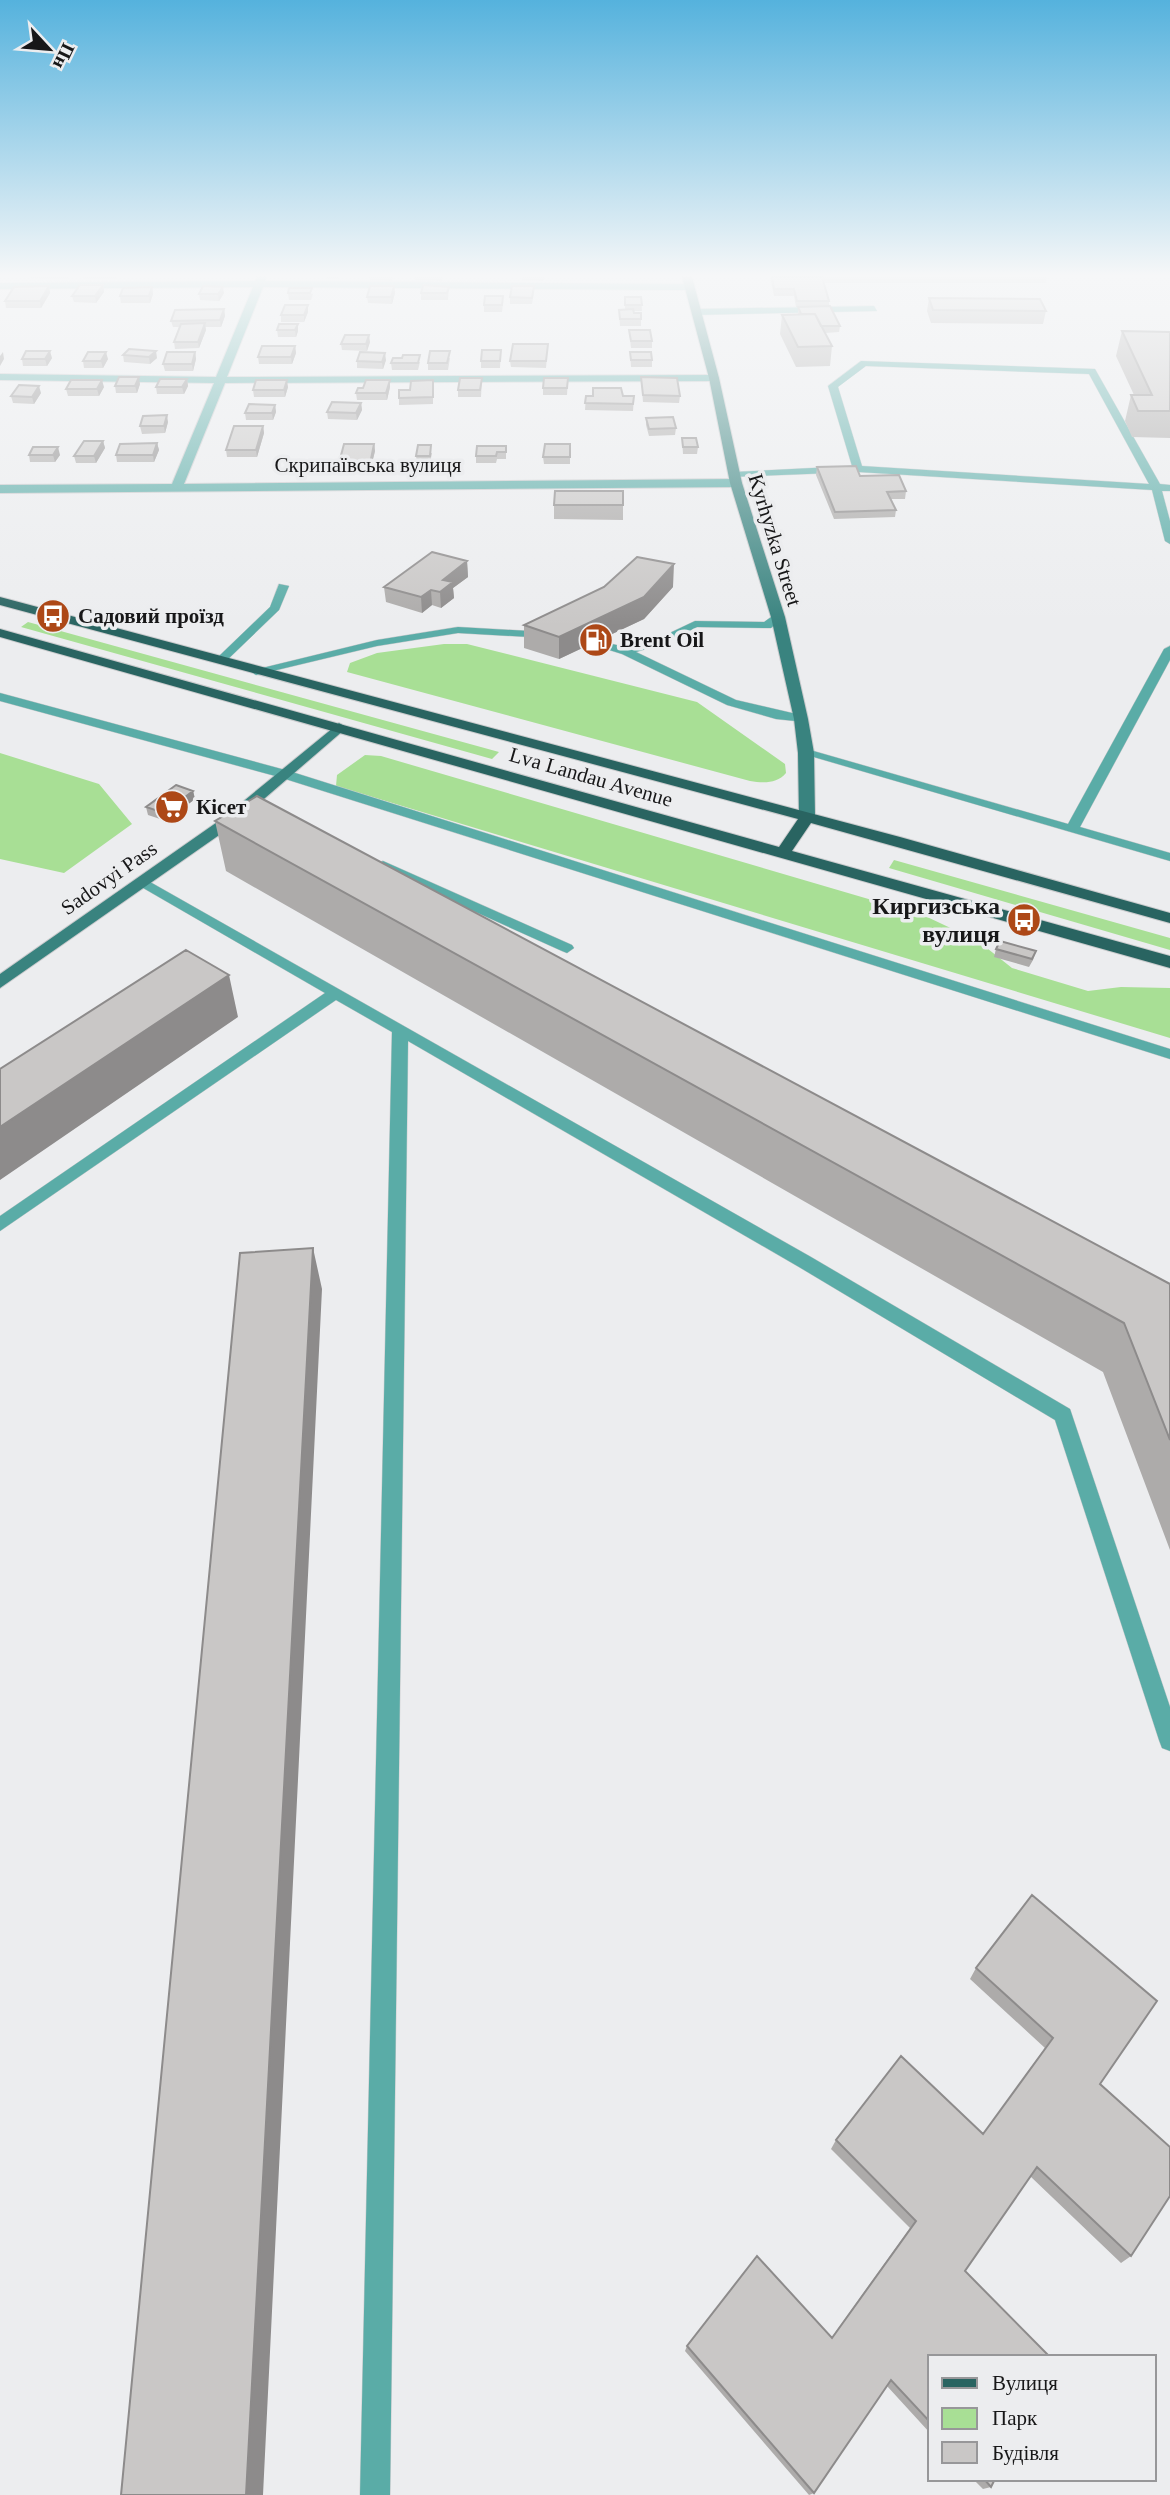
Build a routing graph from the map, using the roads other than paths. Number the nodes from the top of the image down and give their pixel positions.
1 (214, 393) edge
2 (717, 393) edge
3 (835, 393) edge
4 (1104, 393) edge
5 (858, 469) junction
6 (735, 479) junction
7 (178, 485) junction
8 (1156, 488) junction
9 (1170, 488) edge
10 (0, 489) edge
11 (1170, 541) edge
12 (283, 586) dead end
13 (0, 601) edge
14 (778, 617) junction
15 (0, 633) edge
16 (551, 635) edge
17 (593, 643) edge
18 (1170, 649) edge
19 (626, 651) junction
20 (219, 661) junction
21 (256, 671) junction
22 (0, 697) edge
23 (801, 719) junction
24 (339, 727) junction
25 (806, 752) junction
26 (518, 761) junction
27 (284, 774) junction
28 (807, 817) junction
29 (1072, 829) junction
30 (782, 853) junction
31 (364, 857) edge
32 (1170, 857) edge
33 (144, 882) junction
34 (1170, 918) edge
35 (567, 948) dead end
36 (1170, 962) edge
37 (0, 982) edge
38 (337, 992) junction
39 (400, 1029) junction
40 (1170, 1054) edge
41 (0, 1225) edge
42 (1170, 1740) edge
43 (375, 2495) edge

1 - 7 street
2 - 6 street, Kyrhyzka Street
3 - 5 lane
4 - 8 lane
5 - 6 lane
5 - 8 lane
6 - 7 street, Скрипаївська вулиця
6 - 14 street, Kyrhyzka Street
7 - 10 street, Скрипаївська вулиця
8 - 9 lane
8 - 11 lane
12 - 20 lane
13 - 20 main road, Lva Landau Avenue
14 - 19 lane
14 - 23 street, Kyrhyzka Street
15 - 24 main road, Lva Landau Avenue
16 - 21 lane
17 - 19 lane
18 - 29 lane
19 - 23 lane
20 - 21 main road, Lva Landau Avenue
21 - 26 main road, Lva Landau Avenue
22 - 27 lane
23 - 25 street, Kyrhyzka Street
24 - 26 main road, Lva Landau Avenue
24 - 27 street, Sadovyi Pass
25 - 28 street, Kyrhyzka Street
25 - 29 lane
26 - 28 main road, Lva Landau Avenue
26 - 30 main road, Lva Landau Avenue
27 - 33 street, Sadovyi Pass
27 - 40 lane
28 - 30 main road
28 - 34 main road, Lva Landau Avenue
29 - 32 lane
30 - 36 main road, Lva Landau Avenue
31 - 35 lane
33 - 37 street, Sadovyi Pass
33 - 38 lane
38 - 39 lane
38 - 41 lane
39 - 42 lane
39 - 43 lane

